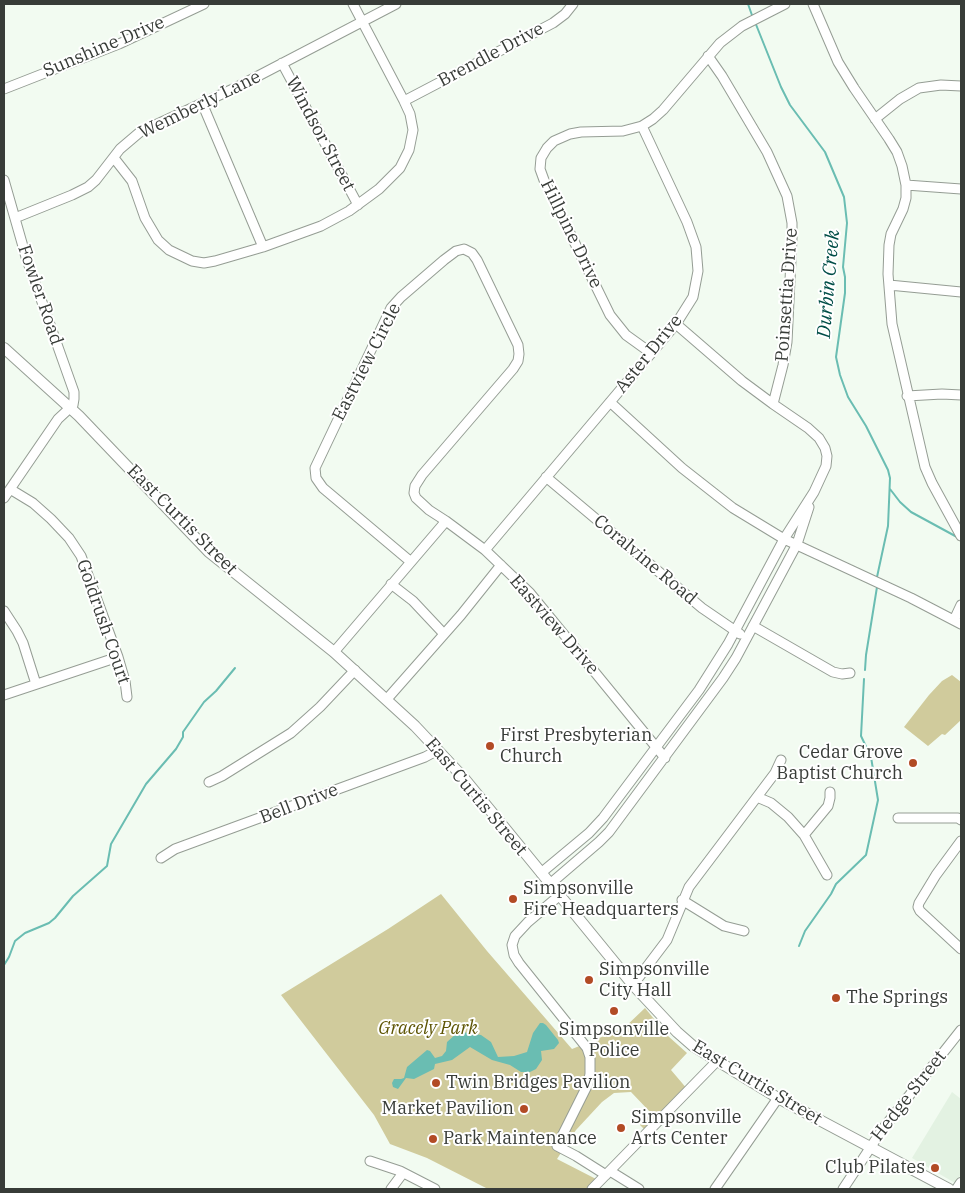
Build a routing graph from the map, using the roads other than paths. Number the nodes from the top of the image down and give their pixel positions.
1 (204, 4) edge
2 (353, 4) edge
3 (396, 4) edge
4 (573, 4) edge
5 (785, 4) edge
6 (813, 4) edge
7 (362, 22) junction
8 (708, 56) junction
9 (282, 63) junction
10 (961, 86) edge
11 (4, 89) edge
12 (404, 101) junction
13 (202, 103) junction
14 (875, 119) junction
15 (642, 126) junction
16 (114, 158) junction
17 (4, 180) edge
18 (906, 185) junction
19 (961, 189) edge
20 (358, 205) junction
21 (15, 218) junction
22 (263, 247) junction
23 (889, 285) junction
24 (961, 292) edge
25 (676, 324) junction
26 (4, 348) edge
27 (651, 353) junction
28 (961, 395) edge
29 (908, 396) junction
30 (610, 402) junction
31 (773, 404) junction
32 (70, 408) junction
33 (546, 477) junction
34 (10, 489) junction
35 (812, 496) junction
36 (4, 498) edge
37 (446, 521) junction
38 (960, 531) edge
39 (784, 538) junction
40 (797, 544) junction
41 (485, 550) junction
42 (411, 562) junction
43 (501, 565) junction
44 (391, 584) junction
45 (961, 605) edge
46 (4, 611) edge
47 (958, 622) edge
48 (752, 626) junction
49 (735, 631) junction
50 (444, 634) junction
51 (746, 638) junction
52 (334, 652) junction
53 (118, 657) junction
54 (355, 670) junction
55 (850, 673) dead end
56 (36, 684) junction
57 (4, 695) edge
58 (126, 697) dead end
59 (387, 699) junction
60 (657, 748) junction
61 (438, 750) junction
62 (665, 758) junction
63 (781, 760) dead end
64 (209, 782) dead end
65 (830, 792) dead end
66 (757, 797) junction
67 (898, 818) dead end
68 (961, 820) edge
69 (804, 835) junction
70 (961, 841) edge
71 (161, 858) dead end
72 (541, 873) junction
73 (827, 875) dead end
74 (550, 884) junction
75 (560, 895) junction
76 (682, 900) junction
77 (744, 931) dead end
78 (961, 949) edge
79 (633, 985) junction
80 (961, 1030) edge
81 (717, 1062) junction
82 (778, 1098) junction
83 (870, 1147) junction
84 (370, 1161) dead end
85 (608, 1173) junction
86 (403, 1174) junction
87 (961, 1183) edge
88 (391, 1189) edge
89 (435, 1189) edge
90 (592, 1189) edge
91 (639, 1189) edge
92 (715, 1189) edge
93 (843, 1189) edge
94 (949, 1189) edge
95 (957, 1189) edge

1 - 11 street, Sunshine Drive
2 - 7 street
3 - 7 street, Wemberly Lane
4 - 12 street, Brendle Drive
5 - 8 street, Hillpine Drive
6 - 14 street
7 - 9 street, Wemberly Lane
7 - 12 street
8 - 15 street, Hillpine Drive
8 - 31 street, Poinsettia Drive
9 - 13 street, Wemberly Lane
9 - 20 street, Windsor Street
10 - 14 street
12 - 20 street
13 - 16 street, Wemberly Lane
13 - 22 street
14 - 18 street
15 - 25 street, Aster Drive
15 - 27 street, Hillpine Drive
16 - 21 street, Wemberly Lane
16 - 22 street
17 - 21 street, Fowler Road
18 - 19 street
18 - 23 street
20 - 22 street
21 - 32 street, Fowler Road
23 - 24 street
23 - 29 street
25 - 27 street, Aster Drive
25 - 31 street
26 - 32 main road, East Curtis Street
27 - 30 street, Aster Drive
28 - 29 street
29 - 38 street
30 - 33 street, Aster Drive
30 - 39 street
31 - 35 street
32 - 34 street
32 - 52 main road, East Curtis Street
33 - 41 street, Aster Drive
33 - 49 street, Coralvine Road
34 - 36 street
34 - 53 street, Goldrush Court
35 - 39 street
35 - 40 street
37 - 41 street, Eastview Drive
37 - 42 street
37 - 42 street, Eastview Circle
39 - 40 street
39 - 49 street
40 - 47 street
40 - 48 street
41 - 43 street, Eastview Drive
42 - 44 street
43 - 50 street
43 - 60 street, Eastview Drive
44 - 50 street
44 - 52 street
45 - 47 street
46 - 56 street
48 - 51 street
48 - 55 street
49 - 51 street, Coralvine Road
49 - 60 street
50 - 59 street
51 - 62 street
52 - 54 main road, East Curtis Street
53 - 56 street
53 - 58 street, Goldrush Court
54 - 59 main road, East Curtis Street
54 - 64 street
56 - 57 street
59 - 61 main road, East Curtis Street
60 - 62 street, Eastview Drive
60 - 72 street
61 - 71 street, Bell Drive
61 - 72 main road, East Curtis Street
62 - 74 street
63 - 66 street
65 - 69 street
66 - 69 street
66 - 76 street
67 - 68 street
69 - 73 street
70 - 78 street
72 - 74 main road, East Curtis Street
74 - 75 main road, East Curtis Street
75 - 79 main road, East Curtis Street
75 - 85 street
76 - 77 street
76 - 79 street
79 - 81 main road, East Curtis Street
80 - 83 street, Hedge Street
81 - 82 main road, East Curtis Street
81 - 85 street
82 - 83 main road, East Curtis Street
82 - 92 street
83 - 93 street, Hedge Street
83 - 94 main road, East Curtis Street
84 - 86 street
85 - 90 street
85 - 91 street
86 - 88 street
86 - 89 street
87 - 95 main road

